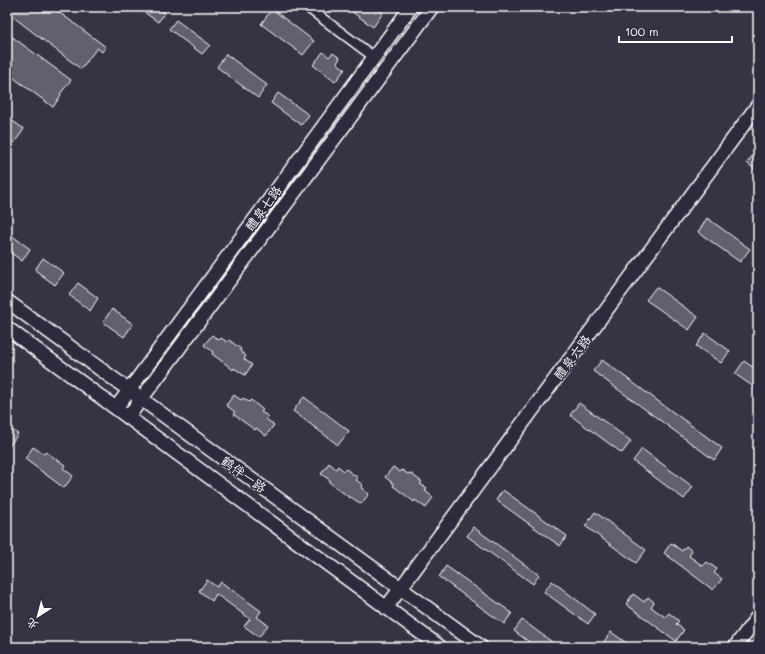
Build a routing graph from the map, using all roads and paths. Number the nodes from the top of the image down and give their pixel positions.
1 (307, 7) edge
2 (411, 7) edge
3 (432, 7) edge
4 (374, 57) junction
5 (758, 106) edge
6 (7, 301) edge
7 (7, 328) edge
8 (130, 390) junction
9 (143, 399) junction
10 (116, 408) junction
11 (128, 417) junction
12 (401, 588) junction
13 (386, 608) junction
14 (758, 616) edge
15 (440, 647) edge
16 (481, 647) edge
17 (735, 647) edge

1 - 4 street
2 - 4 main road, 醴泉七路
3 - 9 main road
4 - 8 main road, 醴泉七路
5 - 12 main road, 醴泉六路
6 - 8 main road, 鹤伴一路
7 - 10 main road, 鹤伴一路
8 - 9 main road, 鹤伴一路
8 - 10 main road, 醴泉七路
9 - 11 main road
9 - 12 main road, 鹤伴一路
10 - 11 main road, 鹤伴一路
11 - 13 main road, 鹤伴一路
12 - 13 main road, 醴泉六路
12 - 16 main road, 鹤伴一路
13 - 15 main road, 鹤伴一路
14 - 17 main road

